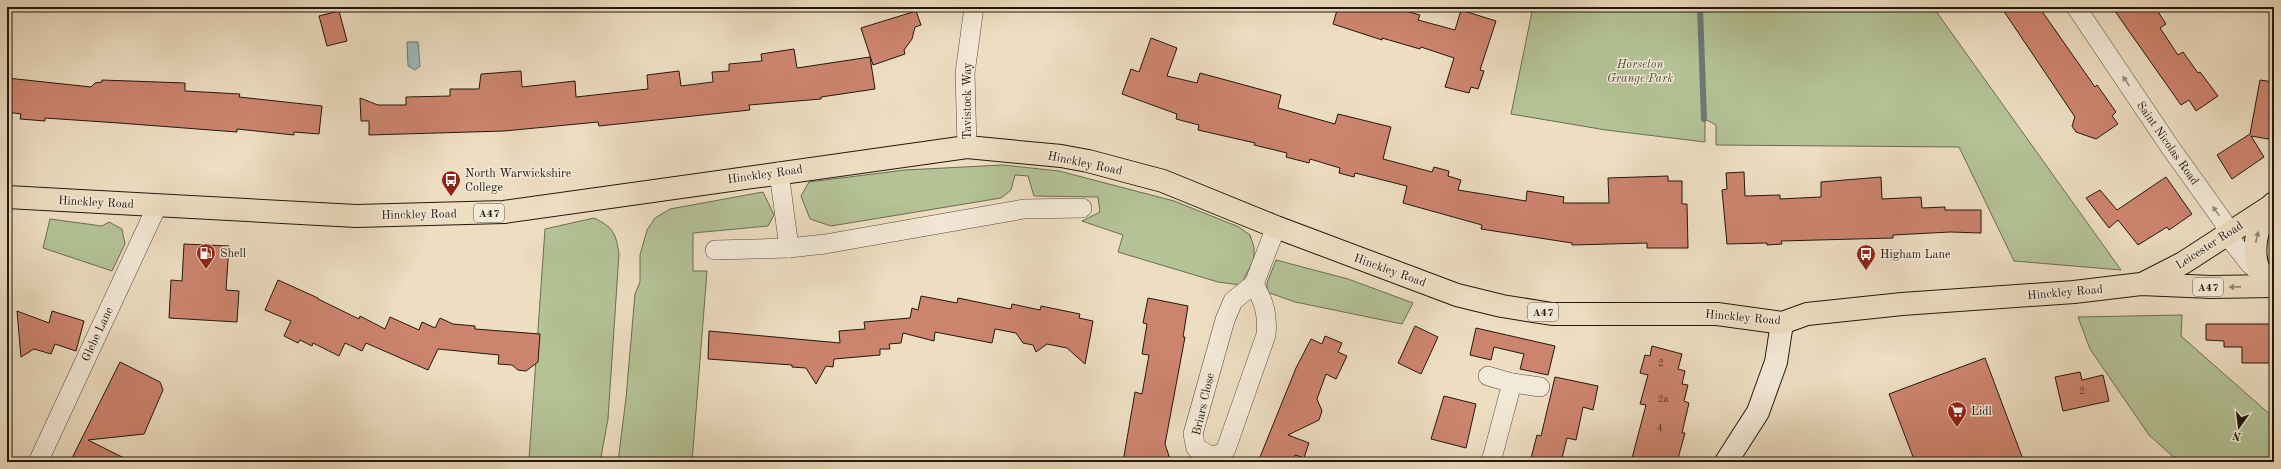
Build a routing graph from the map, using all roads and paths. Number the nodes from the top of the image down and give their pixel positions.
1 (974, 7) edge
2 (2076, 7) edge
3 (968, 147) junction
4 (779, 172) junction
5 (7, 197) edge
6 (2272, 204) edge
7 (156, 206) junction
8 (1082, 208) dead end
9 (1276, 227) junction
10 (2228, 232) junction
11 (789, 248) junction
12 (715, 250) dead end
13 (2270, 281) edge
14 (1254, 284) junction
15 (2141, 284) junction
16 (1782, 323) junction
17 (1488, 376) dead end
18 (1512, 383) junction
19 (1540, 387) dead end
20 (38, 462) edge
21 (1491, 462) edge
22 (1726, 462) edge

1 - 3 street, Tavistock Way
10 -> 2 street, Saint Nicolas Road
3 - 4 main road, Hinckley Road / A47
3 - 9 main road, Hinckley Road / A47
4 - 7 main road, Hinckley Road / A47
4 - 11 street
5 - 7 main road, Hinckley Road / A47
6 - 10 main road, Leicester Road / A47
13 -> 6 main road, A47
7 - 20 street, Glebe Lane
8 - 11 street
9 - 14 street, Briars Close
9 - 16 main road, Hinckley Road / A47
10 - 13 street, Saint Nicolas Road
10 - 15 main road, Leicester Road / A47
11 - 12 street
13 -> 15 main road, A47
14 - 14 street, Briars Close
15 - 16 main road, Hinckley Road / A47
16 - 22 street
17 - 18 street
18 - 19 street
18 - 21 street

